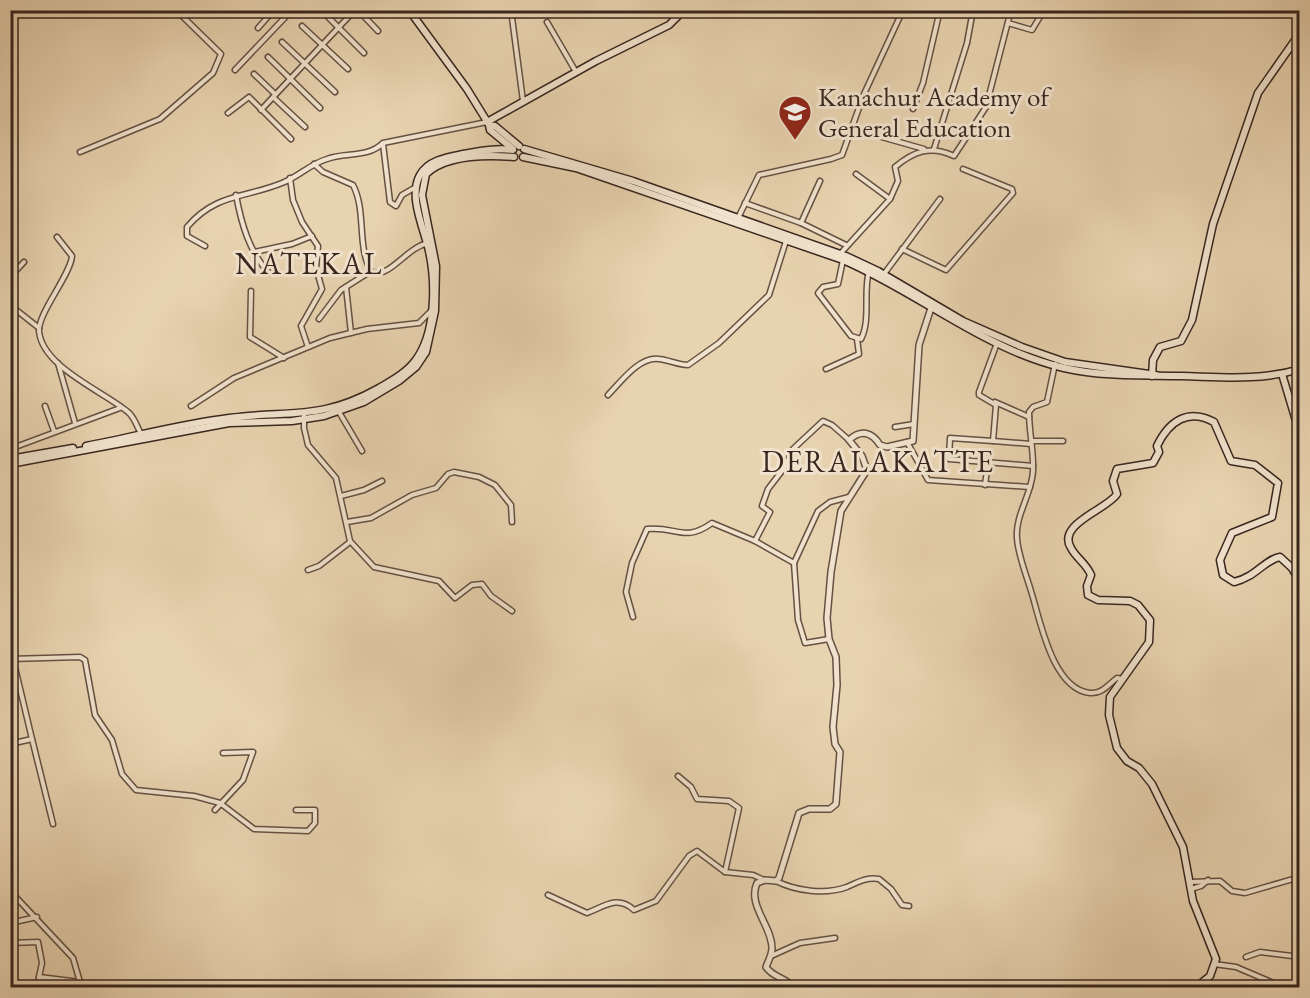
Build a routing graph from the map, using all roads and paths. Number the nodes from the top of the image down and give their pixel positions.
1 (176, 10) edge
2 (274, 10) edge
3 (292, 10) edge
4 (356, 10) edge
5 (409, 10) edge
6 (511, 10) edge
7 (684, 10) edge
8 (903, 10) edge
9 (940, 10) edge
10 (974, 10) edge
11 (1011, 10) edge
12 (1044, 10) edge
13 (324, 13) dead end
14 (547, 22) dead end
15 (1008, 23) junction
16 (302, 26) dead end
17 (258, 28) dead end
18 (339, 28) junction
19 (378, 31) dead end
20 (1298, 37) edge
21 (282, 42) dead end
22 (322, 45) junction
23 (364, 53) dead end
24 (268, 57) dead end
25 (305, 63) junction
26 (348, 69) dead end
27 (235, 70) dead end
28 (576, 72) junction
29 (254, 74) dead end
30 (290, 79) junction
31 (335, 92) dead end
32 (274, 96) junction
33 (524, 101) junction
34 (320, 108) dead end
35 (913, 109) dead end
36 (261, 110) junction
37 (228, 113) dead end
38 (488, 123) junction
39 (305, 128) dead end
40 (871, 134) dead end
41 (499, 138) junction
42 (291, 139) dead end
43 (383, 143) junction
44 (924, 149) junction
45 (933, 149) junction
46 (496, 150) junction
47 (518, 150) junction
48 (80, 152) dead end
49 (314, 164) junction
50 (963, 169) dead end
51 (856, 174) dead end
52 (291, 178) junction
53 (820, 181) dead end
54 (416, 188) junction
55 (236, 195) junction
56 (890, 199) junction
57 (940, 199) dead end
58 (688, 203) junction
59 (744, 203) junction
60 (738, 219) junction
61 (801, 223) junction
62 (750, 225) junction
63 (312, 236) junction
64 (57, 237) dead end
65 (786, 240) junction
66 (429, 242) junction
67 (846, 245) junction
68 (205, 246) dead end
69 (902, 249) junction
70 (826, 251) junction
71 (254, 252) junction
72 (842, 257) junction
73 (24, 262) dead end
74 (371, 271) junction
75 (869, 271) junction
76 (269, 273) dead end
77 (884, 274) junction
78 (10, 277) edge
79 (346, 286) junction
80 (250, 291) dead end
81 (10, 306) edge
82 (932, 306) junction
83 (433, 311) junction
84 (319, 319) dead end
85 (39, 328) junction
86 (351, 333) junction
87 (857, 339) junction
88 (997, 342) junction
89 (308, 347) junction
90 (284, 358) junction
91 (1056, 362) junction
92 (58, 363) junction
93 (826, 369) dead end
94 (1299, 369) edge
95 (1282, 374) junction
96 (1153, 375) junction
97 (608, 395) dead end
98 (994, 402) junction
99 (45, 406) dead end
100 (191, 406) dead end
101 (120, 408) junction
102 (339, 412) junction
103 (303, 417) junction
104 (1029, 417) junction
105 (75, 423) junction
106 (915, 424) junction
107 (895, 427) dead end
108 (54, 431) junction
109 (1299, 434) edge
110 (143, 437) junction
111 (849, 440) junction
112 (993, 441) junction
113 (1063, 441) dead end
114 (907, 442) junction
115 (1031, 442) junction
116 (1299, 447) edge
117 (10, 449) edge
118 (362, 451) dead end
119 (1299, 456) edge
120 (10, 459) edge
121 (988, 463) junction
122 (10, 464) edge
123 (1033, 466) junction
124 (382, 481) dead end
125 (986, 484) junction
126 (1030, 488) junction
127 (341, 496) junction
128 (850, 496) junction
129 (347, 522) junction
130 (512, 522) dead end
131 (755, 541) junction
132 (350, 542) junction
133 (794, 563) junction
134 (308, 570) dead end
135 (1299, 582) edge
136 (512, 611) dead end
137 (633, 617) dead end
138 (829, 639) junction
139 (12, 659) edge
140 (1124, 679) junction
141 (32, 739) junction
142 (10, 744) edge
143 (223, 753) dead end
144 (678, 776) dead end
145 (220, 803) junction
146 (215, 810) dead end
147 (296, 810) dead end
148 (52, 824) dead end
149 (10, 848) edge
150 (725, 872) junction
151 (1297, 878) edge
152 (765, 880) junction
153 (776, 881) junction
154 (1189, 886) junction
155 (1299, 890) edge
156 (548, 895) dead end
157 (909, 906) dead end
158 (37, 917) junction
159 (10, 923) edge
160 (835, 938) dead end
161 (10, 943) edge
162 (771, 956) junction
163 (1246, 957) dead end
164 (1299, 957) edge
165 (1214, 964) junction
166 (39, 977) junction
167 (1278, 985) dead end
168 (39, 987) edge
169 (794, 987) edge
170 (1195, 987) edge

1 - 48 street
2 - 17 street
3 - 27 street
4 - 18 street
4 - 19 street
5 - 38 main road
6 - 33 street
7 - 28 main road
8 - 59 street
9 - 35 street
10 - 45 street
11 - 15 street
12 - 15 street
13 - 18 street
14 - 28 street
15 - 45 street
16 - 22 street
18 - 22 street
18 - 23 street
20 - 96 main road
21 - 25 street
22 - 25 street
22 - 26 street
24 - 30 street
25 - 30 street
25 - 31 street
28 - 33 main road
29 - 32 street
30 - 32 street
30 - 34 street
32 - 36 street
32 - 39 street
33 - 38 main road
36 - 37 street
36 - 42 street
38 - 41 main road
38 - 43 street
38 - 47 main road
40 - 44 street
41 - 46 main road
41 - 47 main road
43 - 49 street
43 - 54 street
44 - 45 street
44 - 56 street
46 - 47 main road
46 - 54 main road
47 - 58 main road
47 - 58 main road
47 - 66 main road
49 - 52 street
49 - 74 street
50 - 69 street
51 - 56 street
52 - 55 street
52 - 63 street
53 - 61 street
54 - 66 main road
55 - 68 street
55 - 71 street
56 - 67 street
57 - 69 street
58 - 60 main road
58 - 62 main road
59 - 60 street
59 - 61 street
60 - 62 main road
61 - 67 street
62 - 65 main road
62 - 70 main road
63 - 71 street
63 - 89 street
64 - 85 street
65 - 70 main road
65 - 97 street
66 - 74 street
66 - 83 main road
67 - 72 street
69 - 77 street
70 - 72 main road
71 - 76 street
72 - 75 main road
72 - 77 main road
72 - 87 street
73 - 78 street
74 - 79 street
75 - 82 main road
75 - 87 street
77 - 82 main road
79 - 84 street
79 - 86 street
80 - 90 street
81 - 85 street
82 - 88 main road
82 - 91 main road
82 - 106 street
83 - 86 street
83 - 102 main road
83 - 103 main road
85 - 92 street
86 - 89 street
87 - 93 street
88 - 91 main road
88 - 98 street
89 - 90 street
90 - 100 street
91 - 96 main road
91 - 104 street
92 - 101 street
92 - 105 street
94 - 95 main road
95 - 96 main road
95 - 109 main road
98 - 104 street
98 - 112 street
99 - 108 street
101 - 105 street
101 - 110 street
102 - 103 main road
102 - 118 street
103 - 110 main road
103 - 127 street
104 - 115 street
105 - 108 street
106 - 107 street
106 - 114 street
108 - 117 street
110 - 120 main road
110 - 122 main road
111 - 114 street
111 - 128 street
111 - 131 street
112 - 115 street
112 - 121 street
113 - 115 street
114 - 125 street
115 - 123 street
116 - 119 street
121 - 123 street
121 - 125 street
123 - 126 street
124 - 127 street
125 - 126 street
126 - 140 street
127 - 129 street
128 - 133 street
128 - 138 street
129 - 130 street
129 - 132 street
131 - 133 street
131 - 137 street
132 - 134 street
132 - 136 street
133 - 138 street
135 - 140 main road
138 - 153 street
139 - 141 street
139 - 145 street
140 - 154 main road
141 - 142 street
141 - 148 street
143 - 145 street
144 - 150 street
145 - 146 street
145 - 147 street
149 - 158 street
150 - 152 street
150 - 156 street
151 - 154 street
151 - 155 street
152 - 153 street
152 - 162 street
153 - 157 street
154 - 165 main road
158 - 159 street
158 - 166 street
160 - 162 street
161 - 166 street
162 - 169 street
163 - 164 street
165 - 167 street
165 - 170 main road
166 - 168 street

